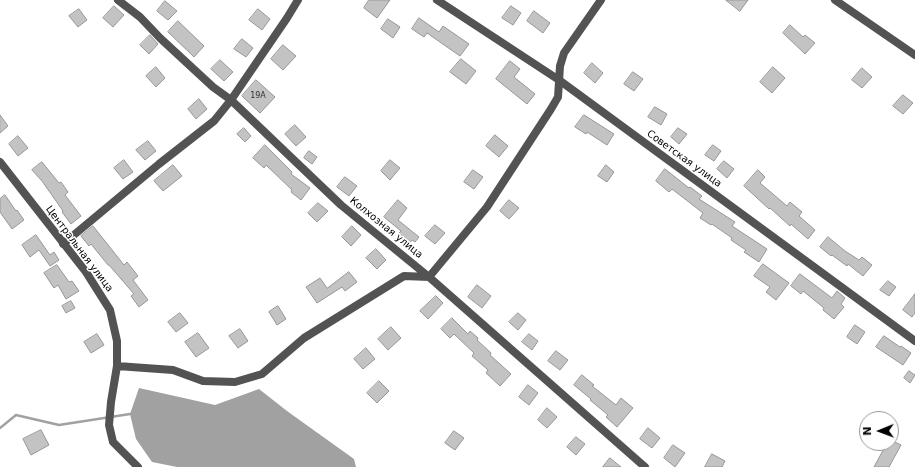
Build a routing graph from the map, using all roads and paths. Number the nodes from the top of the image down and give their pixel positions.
1 (118, 0) edge
2 (298, 0) edge
3 (437, 0) edge
4 (601, 0) edge
5 (835, 0) edge
6 (915, 55) edge
7 (559, 80) junction
8 (231, 100) junction
9 (0, 162) edge
10 (63, 244) junction
11 (430, 277) junction
12 (915, 341) edge
13 (117, 366) junction
14 (138, 467) edge
15 (645, 467) edge

1 - 8 street, Колхозная улица
2 - 8 street
3 - 7 street, Советская улица
4 - 7 street
5 - 6 street
7 - 11 street
7 - 12 street, Советская улица
8 - 10 street
8 - 11 street, Колхозная улица
9 - 10 street, Центральная улица
10 - 13 street, Центральная улица
11 - 13 street
11 - 15 street, Колхозная улица
13 - 14 street, Центральная улица

